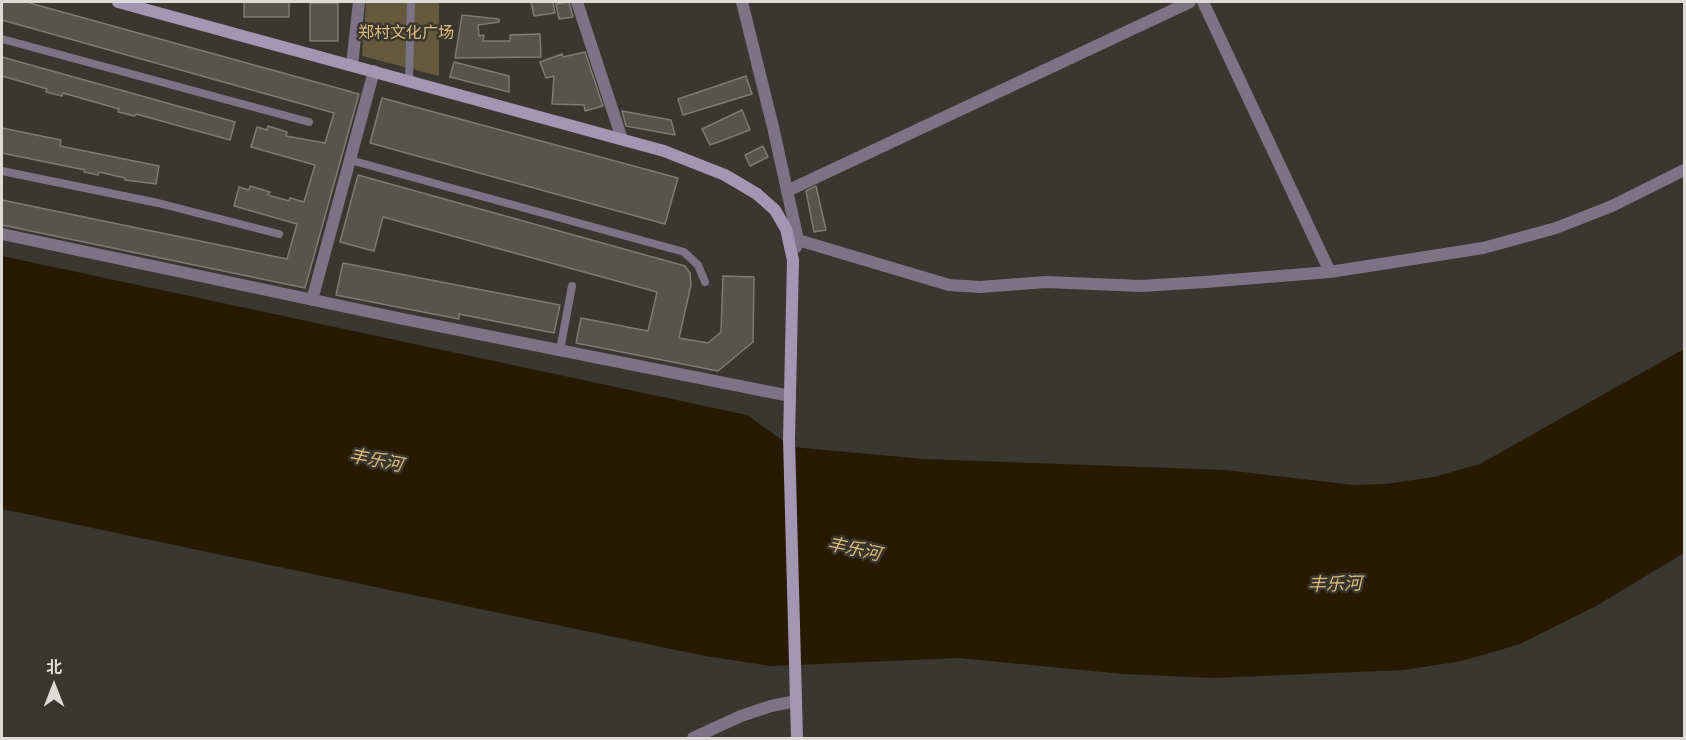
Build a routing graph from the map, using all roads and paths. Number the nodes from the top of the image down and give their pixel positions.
1 (118, 2) edge
2 (359, 2) edge
3 (411, 2) edge
4 (577, 2) edge
5 (742, 2) edge
6 (1190, 2) edge
7 (1203, 2) edge
8 (2, 39) edge
9 (352, 65) junction
10 (374, 71) junction
11 (409, 81) junction
12 (309, 122) dead end
13 (622, 139) junction
14 (350, 160) junction
15 (1684, 170) edge
16 (2, 171) edge
17 (787, 190) junction
18 (2, 234) edge
19 (279, 234) dead end
20 (798, 240) junction
21 (793, 260) junction
22 (1330, 272) junction
23 (705, 282) dead end
24 (572, 286) dead end
25 (312, 300) junction
26 (560, 350) junction
27 (790, 396) junction
28 (796, 701) junction
29 (693, 738) edge
30 (796, 738) edge

1 - 9 main road
2 - 9 street
3 - 11 lane
4 - 13 street
5 - 17 street
6 - 17 street
7 - 22 street
8 - 12 lane
9 - 10 main road
10 - 11 main road
10 - 14 street
11 - 13 main road
13 - 21 main road
14 - 23 lane
14 - 25 street
15 - 22 street
16 - 19 lane
17 - 20 street
18 - 25 street
20 - 21 street
20 - 22 street
21 - 27 main road
24 - 26 lane
25 - 26 street
26 - 27 street
27 - 28 main road
28 - 29 street
28 - 30 main road

